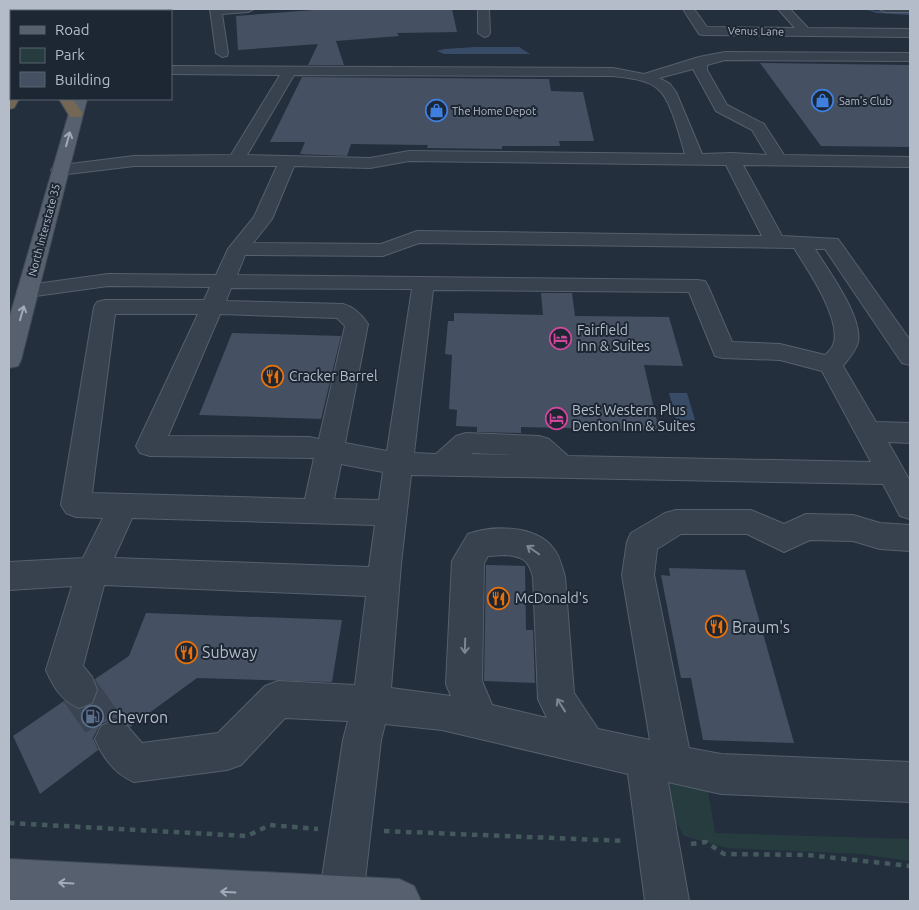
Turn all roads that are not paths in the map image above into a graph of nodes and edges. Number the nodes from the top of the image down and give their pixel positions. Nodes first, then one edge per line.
1 (248, 9) edge
2 (483, 9) edge
3 (689, 9) edge
4 (784, 9) edge
5 (885, 9) edge
6 (910, 9) edge
7 (216, 10) edge
8 (804, 32) junction
9 (484, 33) dead end
10 (910, 33) edge
11 (222, 53) dead end
12 (910, 57) edge
13 (702, 62) junction
14 (172, 70) edge
15 (290, 70) junction
16 (644, 78) junction
17 (74, 104) edge
18 (695, 158) junction
19 (731, 158) junction
20 (778, 159) junction
21 (236, 160) junction
22 (288, 161) junction
23 (910, 162) edge
24 (60, 170) junction
25 (775, 242) junction
26 (801, 243) junction
27 (238, 249) junction
28 (224, 281) junction
29 (423, 284) junction
30 (28, 291) junction
31 (214, 308) junction
32 (910, 357) edge
33 (9, 360) edge
34 (831, 365) junction
35 (868, 432) junction
36 (910, 433) edge
37 (329, 451) junction
38 (399, 464) junction
39 (891, 473) junction
40 (123, 506) junction
41 (910, 507) edge
42 (317, 511) junction
43 (392, 513) junction
44 (910, 538) edge
45 (92, 571) junction
46 (9, 576) edge
47 (384, 582) junction
48 (79, 690) tunnel mouth
49 (371, 704) junction
50 (473, 719) junction
51 (114, 739) tunnel mouth
52 (587, 746) junction
53 (659, 761) junction
54 (910, 782) edge
55 (9, 880) edge
56 (341, 898) junction
57 (399, 901) edge
58 (667, 901) edge

1 - 7 street
2 - 9 street
3 - 8 street, Venus Lane
4 - 8 street, Venus Lane
5 - 6 street
7 - 11 street
8 - 10 street
12 - 13 street
13 - 16 street
13 - 20 street
14 - 15 street
15 - 16 street
15 - 21 street
16 - 18 street
24 -> 17 main road, North Interstate 35
18 - 19 street
18 - 22 street
19 - 20 street
19 - 25 street
20 - 23 street
21 - 22 street
21 - 24 street
22 - 27 street
24 - 30 main road, North Interstate 35
25 - 26 street
25 - 27 street
26 - 32 street
26 - 34 street
27 - 28 street
28 - 29 street
28 - 30 street
28 - 31 street
29 - 34 street
29 - 38 street
33 -> 30 main road, North Interstate 35
31 - 37 street
31 - 37 street
31 - 40 street
34 - 35 street
35 - 36 street
35 - 39 street
37 - 38 street
37 - 42 street
38 - 39 street
38 - 43 street
39 - 41 street
40 - 42 street
40 - 45 street
42 - 43 street
43 - 47 street
44 - 53 street
45 - 46 street
45 - 47 street
45 - 48 street
47 - 49 street
49 - 50 street
49 - 51 street
49 - 56 street
50 - 52 street
52 -> 50 street
52 - 53 street
53 - 54 street
53 - 58 street
56 -> 55 main road
56 - 57 main road

